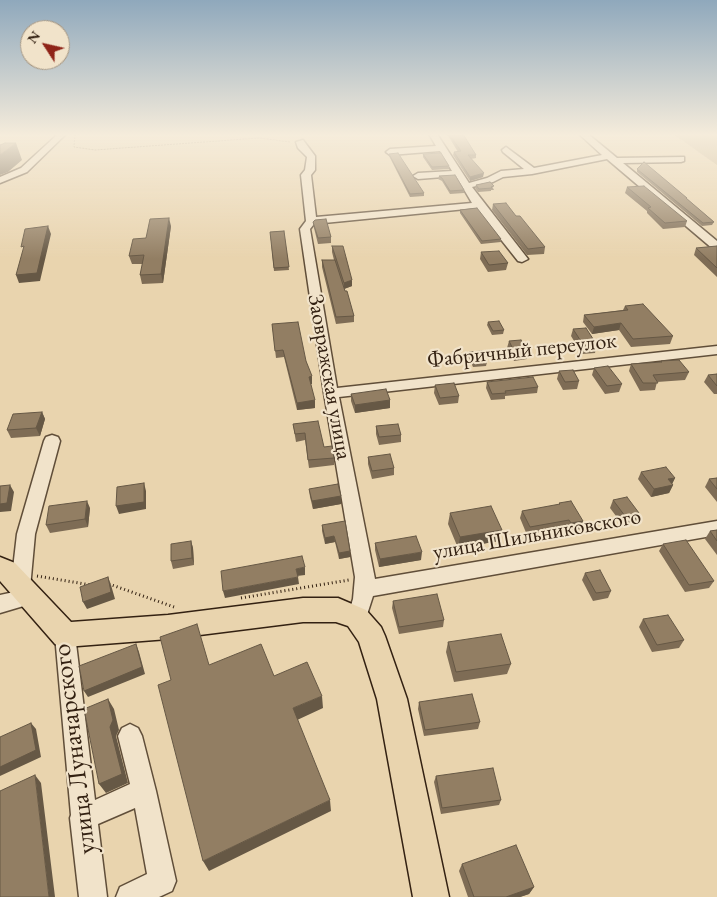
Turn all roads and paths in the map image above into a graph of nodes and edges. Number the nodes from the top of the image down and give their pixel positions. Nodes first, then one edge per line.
1 (306, 176) edge
2 (460, 176) edge
3 (498, 176) edge
4 (634, 176) edge
5 (467, 186) junction
6 (479, 205) junction
7 (310, 221) junction
8 (717, 247) edge
9 (522, 259) dead end
10 (717, 350) edge
11 (331, 393) junction
12 (52, 441) dead end
13 (717, 528) edge
14 (18, 579) edge
15 (365, 583) junction
16 (104, 585) edge
17 (96, 586) edge
18 (237, 598) dead end
19 (0, 604) edge
20 (178, 609) dead end
21 (357, 618) junction
22 (65, 635) junction
23 (130, 736) dead end
24 (144, 792) junction
25 (83, 818) junction
26 (93, 897) edge
27 (130, 897) edge
28 (431, 897) edge

1 - 7 street, Заовражская улица
2 - 5 street
3 - 5 street
4 - 8 street
5 - 6 street
6 - 7 street
6 - 9 street
7 - 11 street, Заовражская улица
10 - 11 street, Фабричный переулок
11 - 15 street, Заовражская улица
12 - 14 street
13 - 15 street, улица Шильниковского
14 - 17 path
14 - 19 street
14 - 22 main road, улица Луначарского
15 - 18 path
15 - 21 street, Заовражская улица
16 - 20 path
21 - 22 main road
21 - 28 main road
22 - 25 street, улица Луначарского
23 - 24 street
24 - 25 street
24 - 27 street
25 - 26 street, улица Луначарского

